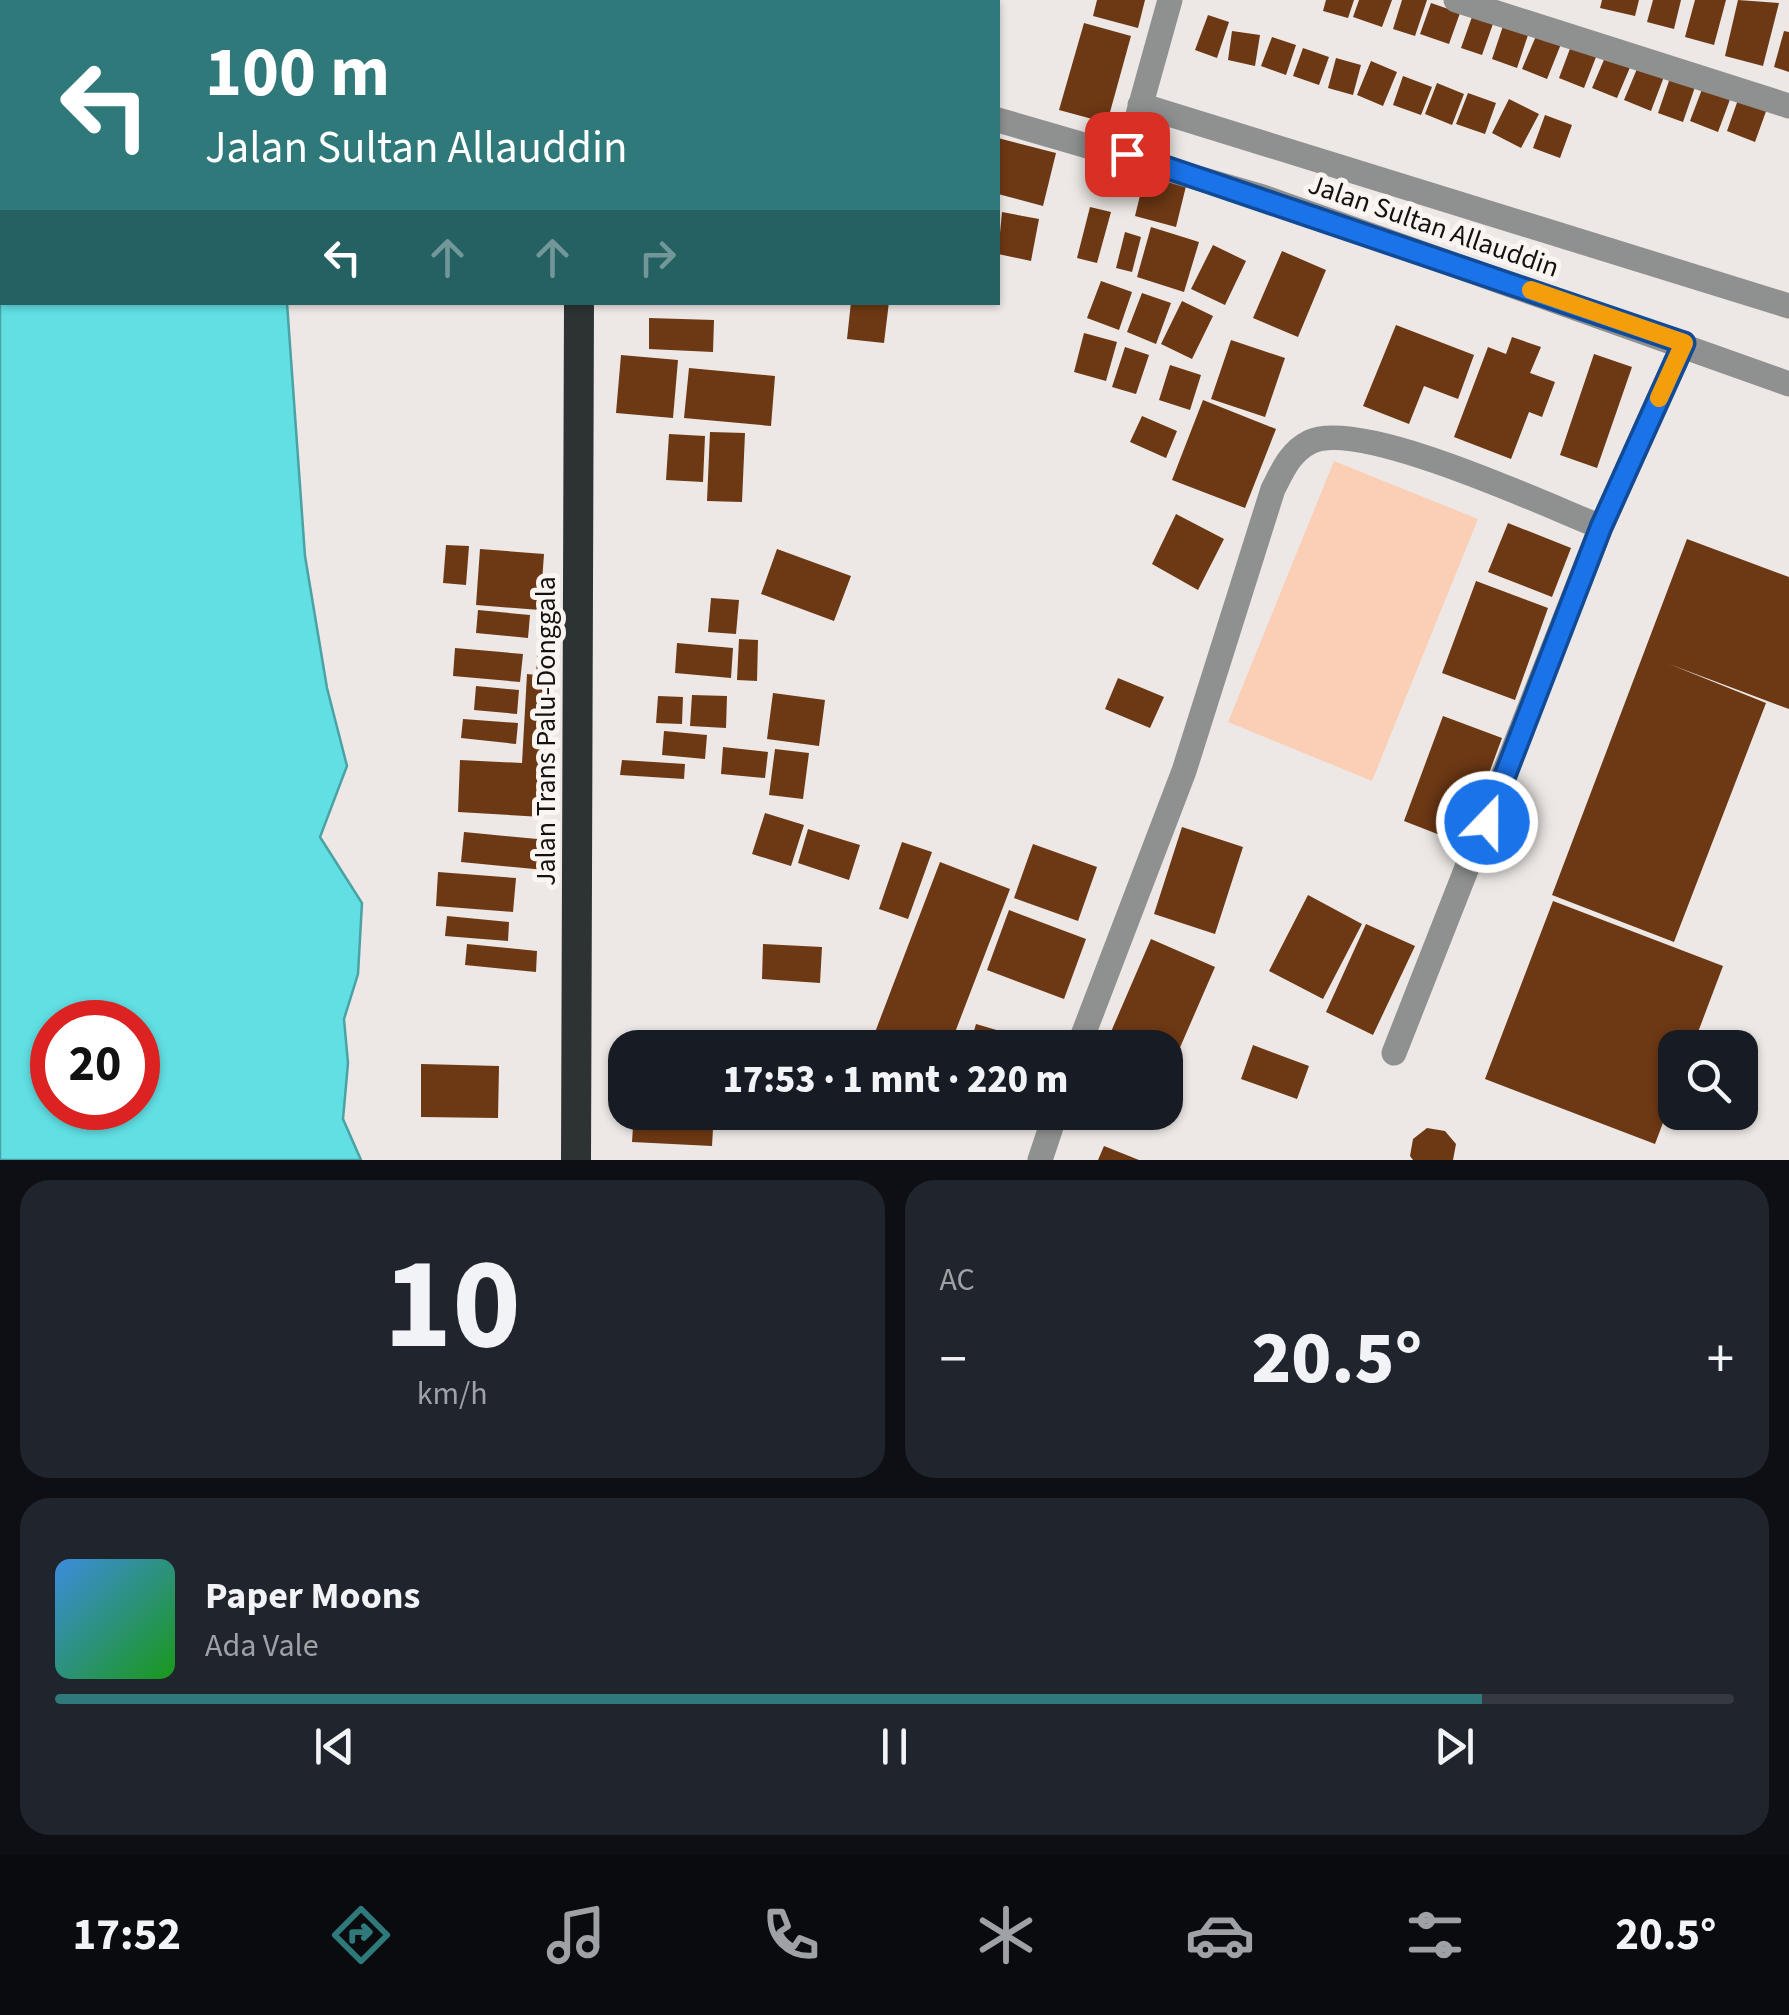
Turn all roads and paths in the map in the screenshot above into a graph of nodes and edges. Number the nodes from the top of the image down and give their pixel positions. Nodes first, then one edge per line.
1 (1170, 0) edge
2 (1456, 0) edge
3 (1140, 105) junction
4 (1789, 106) edge
5 (1000, 121) edge
6 (1127, 154) junction
7 (579, 305) edge
8 (1789, 306) edge
9 (1684, 343) junction
10 (1789, 384) edge
11 (1601, 527) junction
12 (1085, 1030) edge
13 (1394, 1053) dead end
14 (1050, 1130) edge
15 (576, 1160) edge
16 (1040, 1160) edge

1 - 3 street
2 - 4 street
3 - 6 street
3 - 8 street
5 - 6 street, Jalan Sultan Allauddin
6 - 9 street, Jalan Sultan Allauddin
7 - 15 highway, Jalan Trans Palu-Donggala
9 - 10 street, Jalan Sultan Allauddin
9 - 11 street
11 - 12 street
11 - 13 street
14 - 16 street

